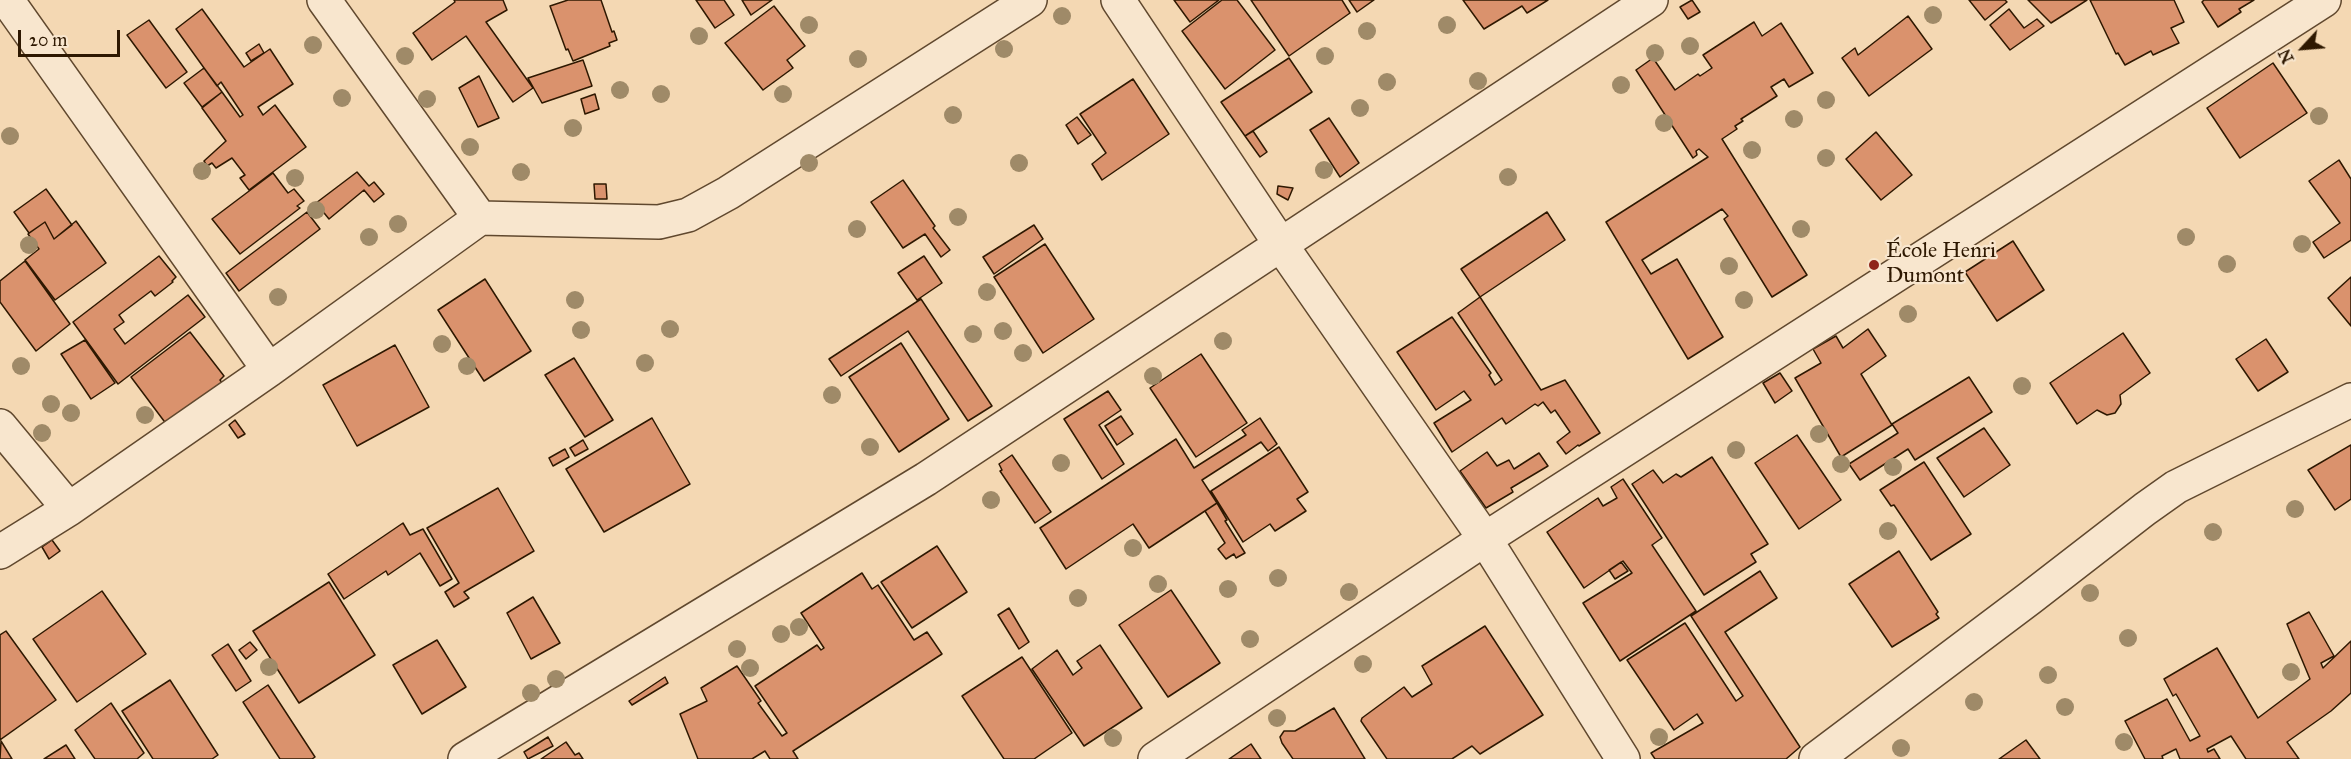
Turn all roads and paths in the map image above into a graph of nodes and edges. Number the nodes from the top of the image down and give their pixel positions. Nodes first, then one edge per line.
1 (6, 0) edge
2 (324, 0) edge
3 (1030, 0) edge
4 (1118, 0) edge
5 (1652, 0) edge
6 (2324, 0) edge
7 (480, 218) junction
8 (1281, 244) junction
9 (270, 370) junction
10 (2351, 400) edge
11 (0, 426) edge
12 (69, 508) junction
13 (1485, 539) junction
14 (0, 552) edge
15 (465, 759) edge
16 (1155, 759) edge
17 (1623, 759) edge
18 (1816, 759) edge

1 - 9 street
2 - 7 street
3 - 7 street
4 - 8 street
5 - 8 street
6 - 13 street
7 - 9 street
8 - 13 street
8 - 15 street
9 - 12 street
10 - 18 street
11 - 12 street
12 - 14 street
13 - 16 street
13 - 17 street

